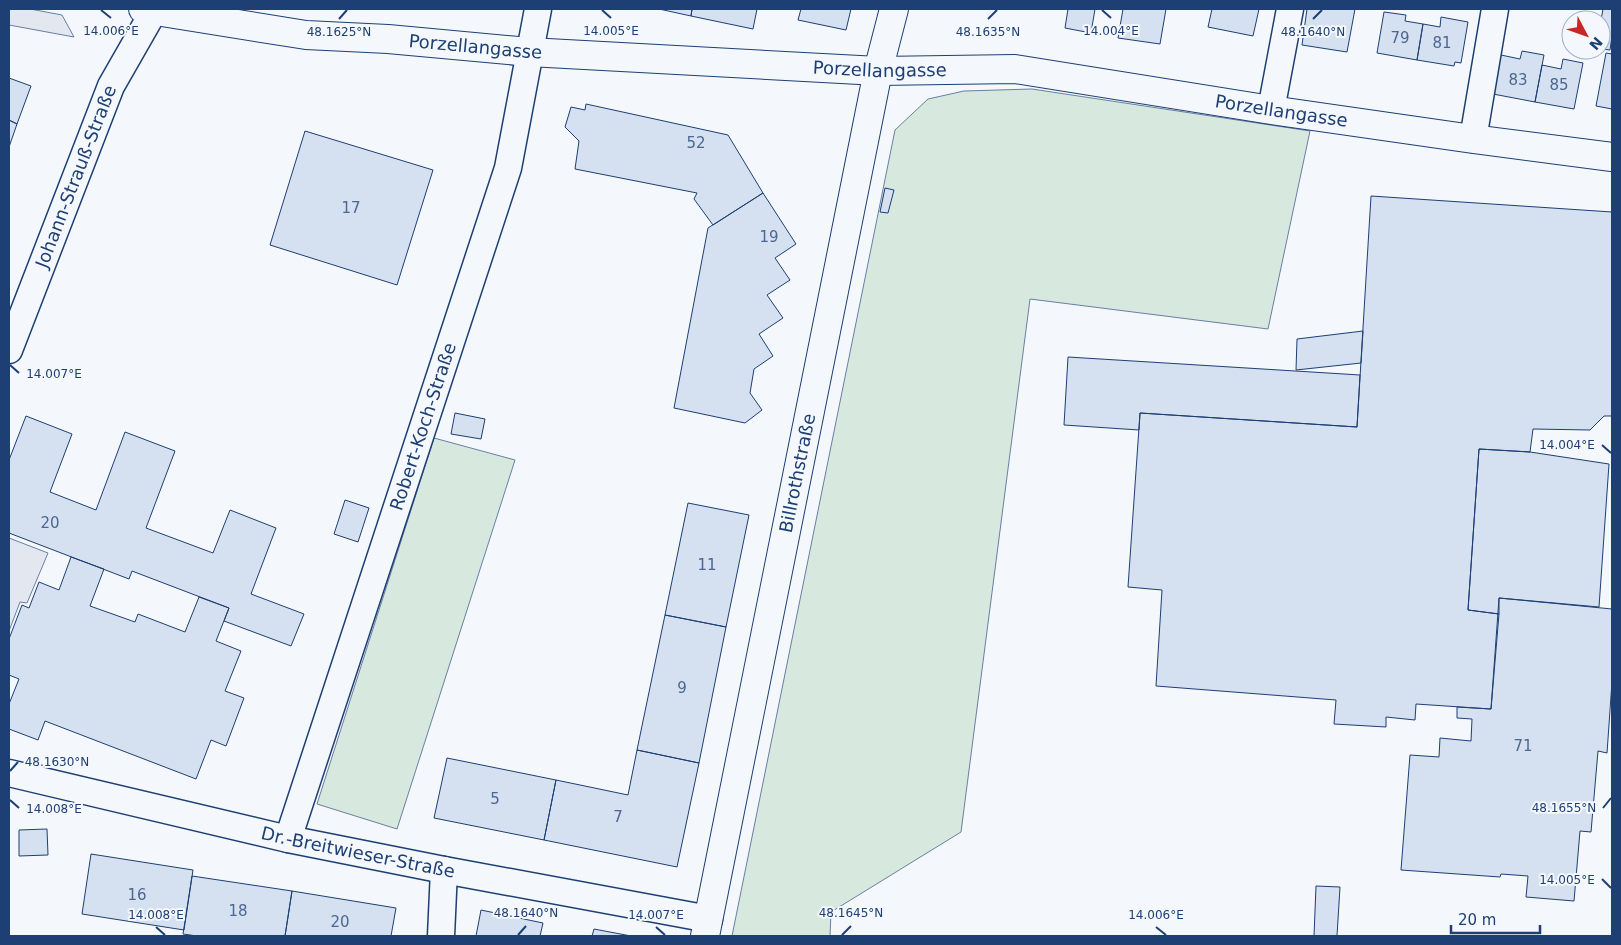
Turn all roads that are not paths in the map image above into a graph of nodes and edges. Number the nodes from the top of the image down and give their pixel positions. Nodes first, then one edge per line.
1 (151, 9) edge
2 (538, 9) edge
3 (894, 9) edge
4 (1290, 9) edge
5 (1495, 9) edge
6 (529, 52) junction
7 (878, 71) junction
8 (1271, 110) junction
9 (1473, 139) junction
10 (1612, 157) edge
11 (9, 350) edge
12 (9, 773) edge
13 (288, 839) junction
14 (444, 870) junction
15 (707, 927) edge
16 (441, 936) edge

1 - 6 street, Porzellangasse
1 - 11 street, Johann-Strauß-Straße
2 - 6 street, Robert-Koch-Straße
3 - 7 street, Billrothstraße
4 - 8 street
5 - 9 street
6 - 7 street, Porzellangasse
6 - 13 street, Robert-Koch-Straße
7 - 8 street, Porzellangasse
7 - 15 street, Billrothstraße
8 - 9 street, Porzellangasse
9 - 10 street, Porzellangasse
12 - 13 street, Dr.-Breitwieser-Straße
13 - 14 street, Dr.-Breitwieser-Straße
14 - 15 street, Dr.-Breitwieser-Straße
14 - 16 street

